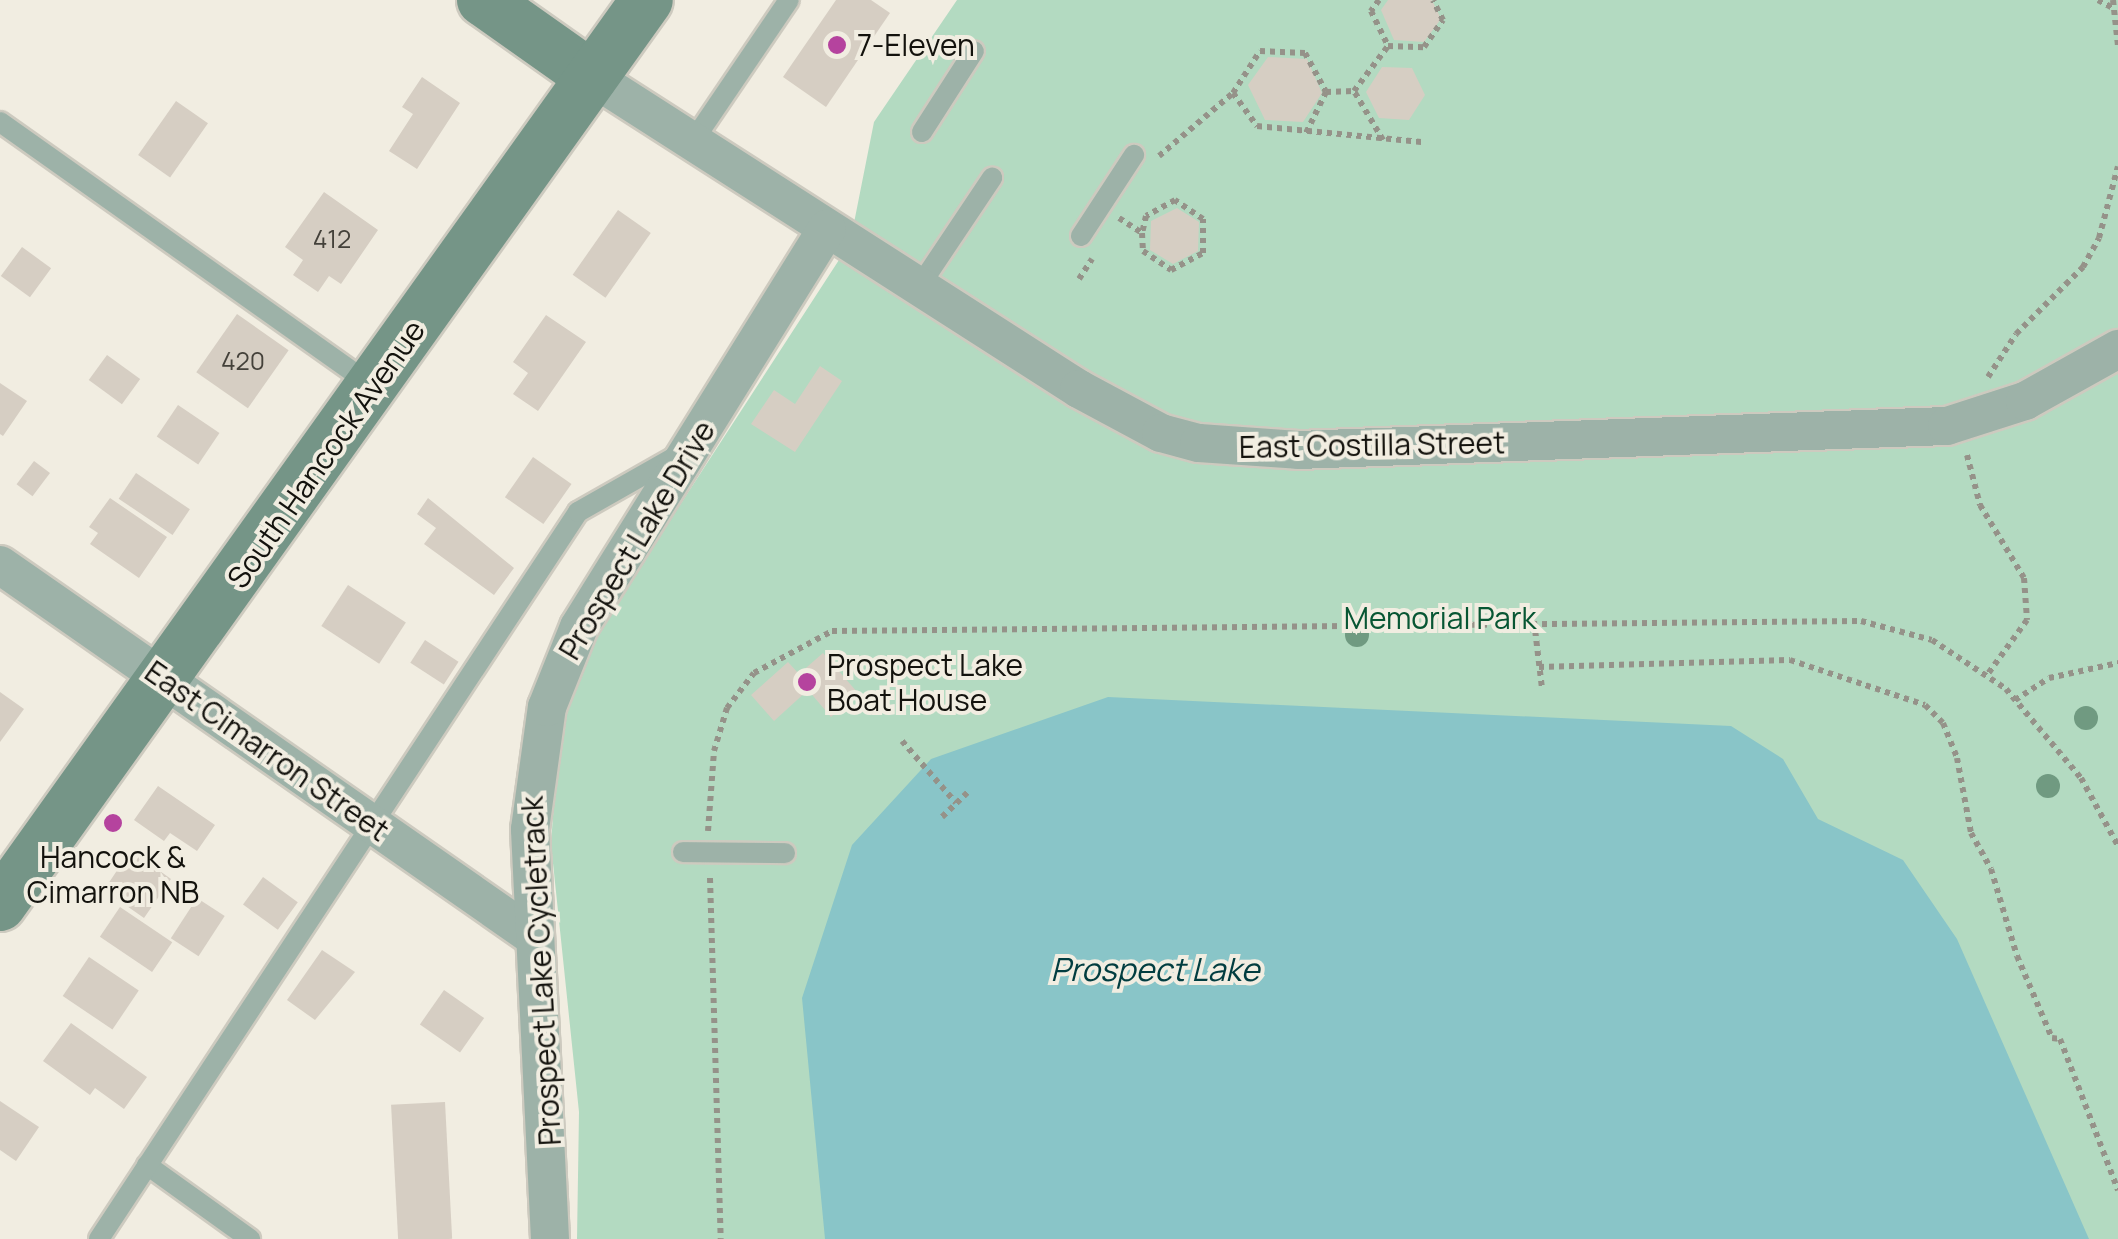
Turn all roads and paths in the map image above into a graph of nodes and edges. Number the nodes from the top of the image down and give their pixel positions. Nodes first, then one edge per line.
1 (483, 0) edge
2 (648, 0) edge
3 (789, 0) edge
4 (1433, 0) edge
5 (2098, 0) edge
6 (1376, 2) edge
7 (2113, 4) edge
8 (1388, 46) junction
9 (2118, 46) edge
10 (974, 52) dead end
11 (592, 77) junction
12 (1354, 91) junction
13 (1326, 92) junction
14 (1233, 93) junction
15 (0, 122) edge
16 (922, 132) dead end
17 (1306, 133) junction
18 (1383, 140) junction
19 (1421, 142) dead end
20 (691, 144) junction
21 (1134, 155) dead end
22 (2118, 166) edge
23 (1150, 171) dead end
24 (992, 178) dead end
25 (1129, 202) dead end
26 (1101, 206) junction
27 (1119, 218) junction
28 (827, 229) junction
29 (1109, 233) dead end
30 (1142, 233) junction
31 (1082, 236) dead end
32 (1099, 248) dead end
33 (1080, 279) dead end
34 (921, 284) junction
35 (2118, 349) edge
36 (373, 386) junction
37 (1978, 419) junction
38 (692, 446) junction
39 (0, 565) edge
40 (1534, 621) junction
41 (2118, 663) edge
42 (1539, 667) junction
43 (1987, 676) junction
44 (165, 680) junction
45 (1542, 688) dead end
46 (2014, 700) junction
47 (902, 741) dead end
48 (969, 792) dead end
49 (956, 803) junction
50 (942, 817) dead end
51 (372, 825) junction
52 (2118, 846) edge
53 (683, 852) dead end
54 (709, 852) junction
55 (785, 853) dead end
56 (0, 905) edge
57 (534, 937) junction
58 (147, 1166) junction
59 (2118, 1190) edge
60 (98, 1239) edge
61 (250, 1239) edge
62 (550, 1239) edge
63 (721, 1239) edge

1 - 11 main road, East Costilla Street
2 - 11 main road, South Hancock Avenue
3 - 20 lane
4 - 8 path
5 - 7 path
6 - 8 path
7 - 9 path
8 - 12 path
10 - 16 lane
11 - 20 street, East Costilla Street
11 - 36 main road, South Hancock Avenue
12 - 13 path
12 - 18 path
13 - 14 path
13 - 17 path
14 - 17 path
14 - 23 path
15 - 36 lane
17 - 18 path
18 - 19 path
20 - 28 street, East Costilla Street
21 - 26 lane
22 - 37 path
24 - 34 lane
25 - 27 path
26 - 27 path
26 - 31 lane
27 - 29 path
27 - 30 path
28 - 34 street, East Costilla Street
28 - 38 street, Prospect Lake Drive
30 - 30 path
32 - 33 path
34 - 37 street, East Costilla Street
35 - 37 street, East Costilla Street
36 - 44 main road, South Hancock Avenue
37 - 43 path
38 - 51 lane
38 - 57 street, Prospect Lake Drive
39 - 44 street, East Cimarron Street
40 - 42 path
40 - 43 path
40 - 54 path
41 - 46 path
42 - 45 path
42 - 59 path
43 - 46 path
44 - 51 street, East Cimarron Street
44 - 56 main road, South Hancock Avenue
46 - 52 path
47 - 49 path
48 - 49 path
49 - 50 path
51 - 57 street, East Cimarron Street
51 - 58 lane
53 - 54 lane
54 - 55 lane
54 - 63 path
57 - 62 street, Prospect Lake Drive
58 - 60 lane
58 - 61 lane

